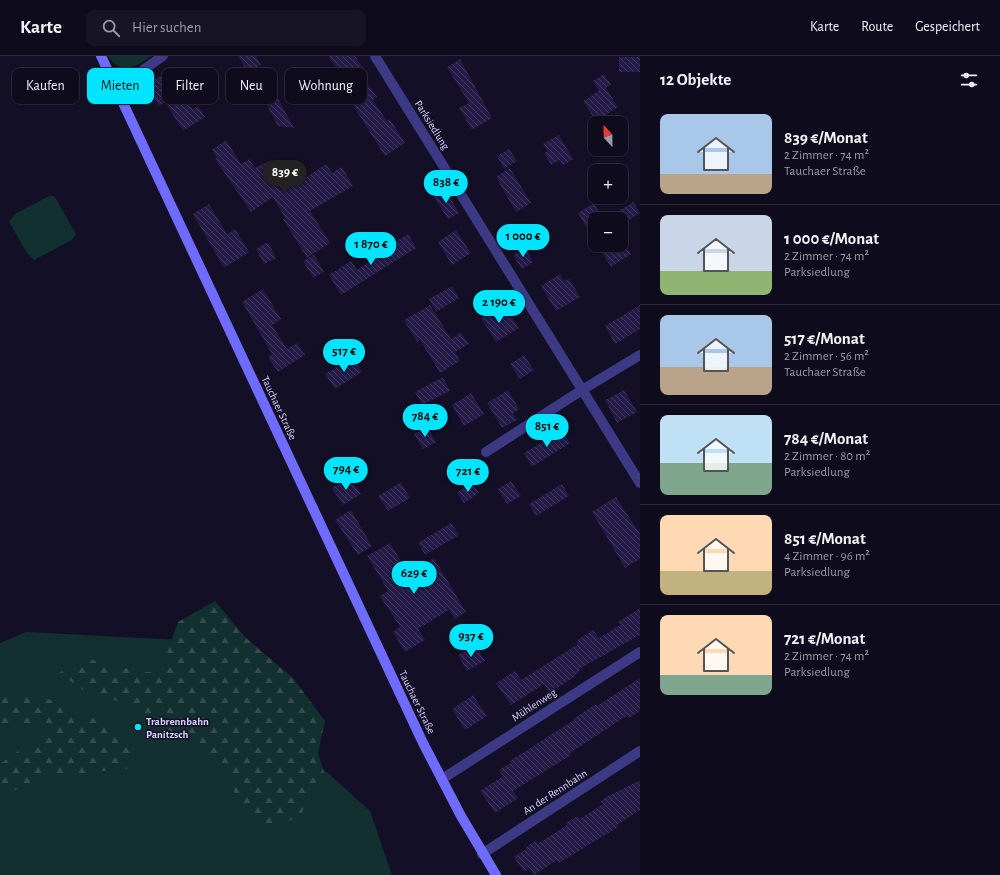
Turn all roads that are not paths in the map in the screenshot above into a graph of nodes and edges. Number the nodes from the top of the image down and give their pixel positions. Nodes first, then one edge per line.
1 (101, 56) edge
2 (163, 56) edge
3 (375, 56) edge
4 (106, 68) edge
5 (146, 68) edge
6 (123, 104) edge
7 (640, 355) edge
8 (582, 390) junction
9 (486, 452) dead end
10 (640, 483) edge
11 (640, 652) edge
12 (640, 751) edge
13 (442, 779) junction
14 (482, 854) junction
15 (496, 875) edge

1 - 4 street, Tauchaer Straße
2 - 5 street
3 - 8 street, Parksiedlung
6 - 13 street, Tauchaer Straße
7 - 8 street
8 - 9 street
8 - 10 street, Parksiedlung
11 - 13 street, Mühlenweg
12 - 14 street, An der Rennbahn
13 - 14 street, Tauchaer Straße
14 - 15 street, Tauchaer Straße

